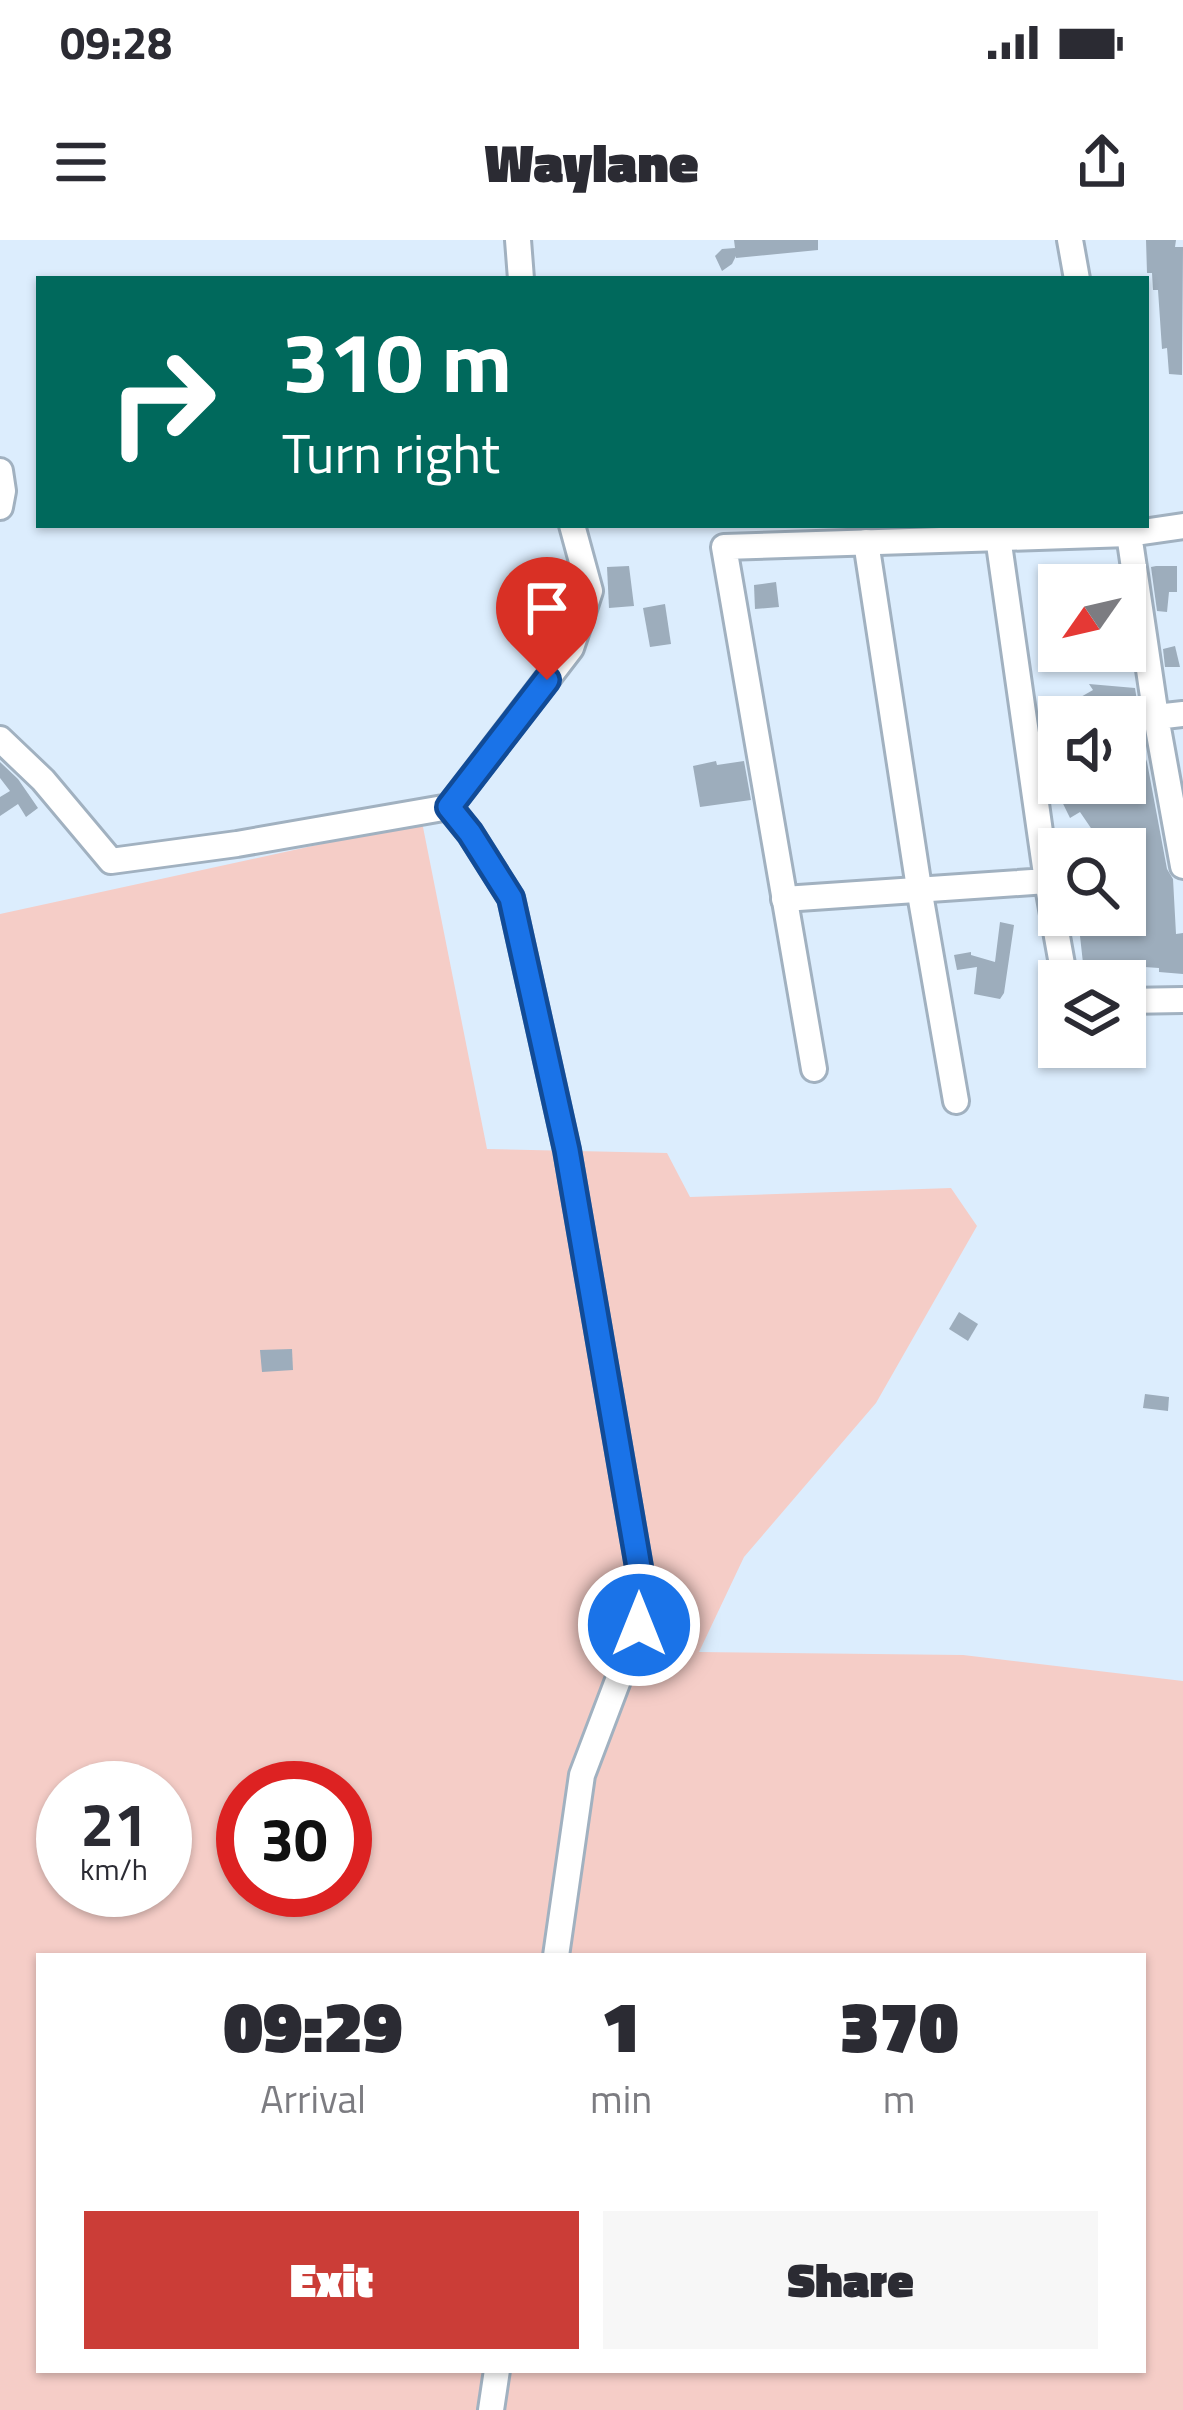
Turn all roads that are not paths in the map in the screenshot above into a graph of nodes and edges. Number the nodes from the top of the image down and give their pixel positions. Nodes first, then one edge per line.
1 (518, 240) edge
2 (1070, 240) edge
3 (521, 276) edge
4 (1077, 276) edge
5 (0, 471) edge
6 (0, 507) edge
7 (1183, 526) edge
8 (573, 528) edge
9 (1128, 530) edge
10 (998, 537) junction
11 (866, 542) junction
12 (1183, 714) edge
13 (1156, 717) junction
14 (0, 739) edge
15 (449, 807) junction
16 (1039, 828) edge
17 (1183, 866) edge
18 (1038, 881) edge
19 (919, 888) junction
20 (784, 899) junction
21 (1183, 1000) edge
22 (1146, 1001) edge
23 (814, 1069) dead end
24 (956, 1101) dead end
25 (556, 1953) edge
26 (497, 2373) edge
27 (491, 2410) edge

1 - 3 street
2 - 4 street
5 - 6 street
7 - 9 street
8 - 15 street
9 - 10 street
9 - 13 street
10 - 11 street
10 - 16 street
11 - 19 street
11 - 20 street
12 - 13 street
13 - 17 street
14 - 15 street
15 - 25 street
18 - 19 street
19 - 20 street
19 - 24 street
20 - 23 street
21 - 22 street
26 - 27 street

